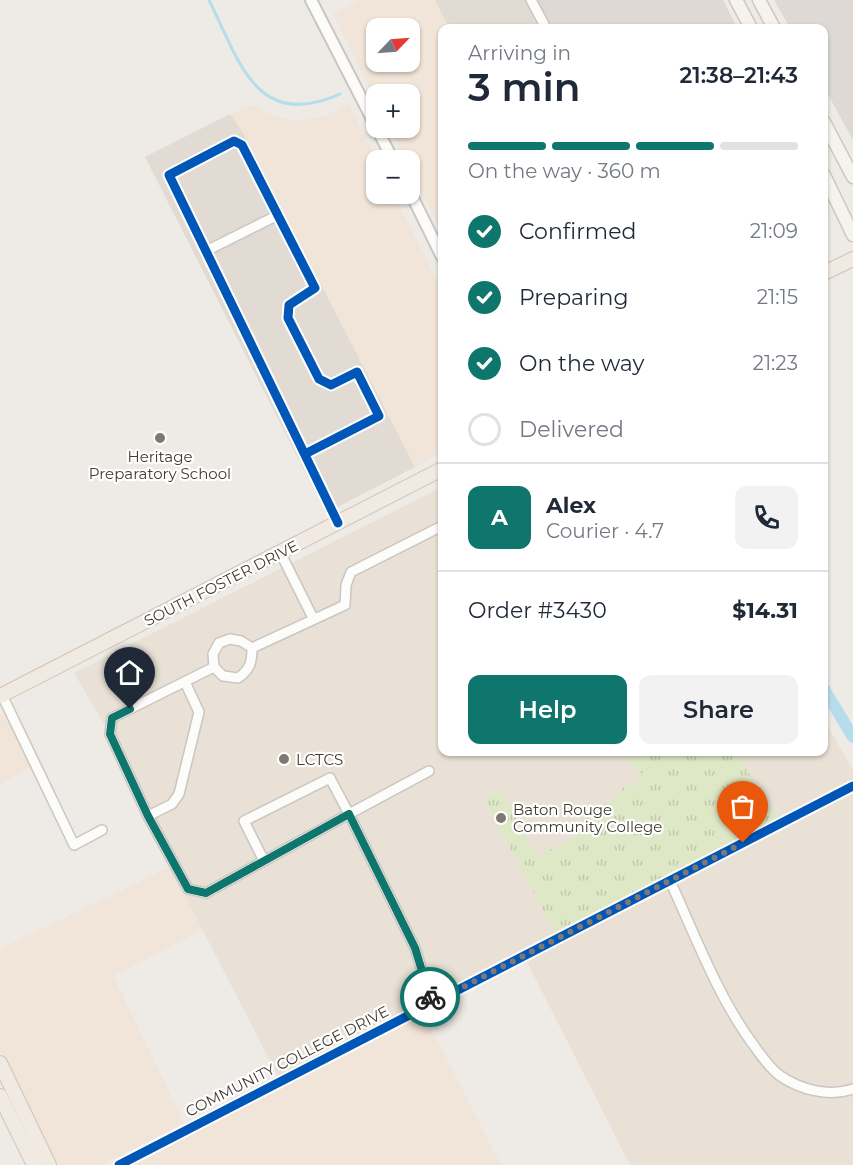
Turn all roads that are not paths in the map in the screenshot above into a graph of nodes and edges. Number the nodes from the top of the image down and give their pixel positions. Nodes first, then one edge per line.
1 (311, 0) edge
2 (531, 0) edge
3 (736, 0) edge
4 (759, 0) edge
5 (544, 24) edge
6 (749, 24) edge
7 (772, 24) edge
8 (828, 130) edge
9 (388, 150) edge
10 (853, 177) edge
11 (828, 183) edge
12 (416, 204) edge
13 (278, 215) junction
14 (853, 235) edge
15 (438, 249) edge
16 (206, 251) junction
17 (853, 258) edge
18 (828, 271) edge
19 (304, 454) junction
20 (438, 471) edge
21 (338, 523) junction
22 (438, 528) edge
23 (280, 552) junction
24 (313, 618) junction
25 (252, 648) junction
26 (214, 667) junction
27 (185, 682) junction
28 (1, 695) edge
29 (429, 771) dead end
30 (850, 787) edge
31 (853, 799) edge
32 (349, 814) junction
33 (148, 816) junction
34 (102, 830) dead end
35 (264, 861) junction
36 (669, 881) junction
37 (432, 1003) junction
38 (0, 1063) edge
39 (853, 1089) edge
40 (0, 1096) edge
41 (34, 1165) edge
42 (49, 1165) edge
43 (119, 1165) edge

1 - 9 street
2 - 5 street
3 - 6 main road
4 - 7 main road
8 - 10 main road
11 - 14 main road
12 - 15 street
13 - 16 street
13 - 16 street
13 - 19 street
16 - 19 street
17 - 18 main road
19 - 21 street
20 - 21 main road, SOUTH FOSTER DRIVE
21 - 23 main road, SOUTH FOSTER DRIVE
22 - 24 street
23 - 24 street
23 - 28 main road, SOUTH FOSTER DRIVE
24 - 25 street
25 - 26 street
25 - 26 street
26 - 27 street
27 - 33 street
27 - 33 street
28 - 34 street
29 - 32 street
30 - 31 street
30 - 36 street, COMMUNITY COLLEGE DRIVE
32 - 35 street
32 - 35 street
32 - 37 street
33 - 35 street
36 - 37 street, COMMUNITY COLLEGE DRIVE
36 - 39 street
37 - 43 street, COMMUNITY COLLEGE DRIVE
38 - 42 main road
40 - 41 main road

